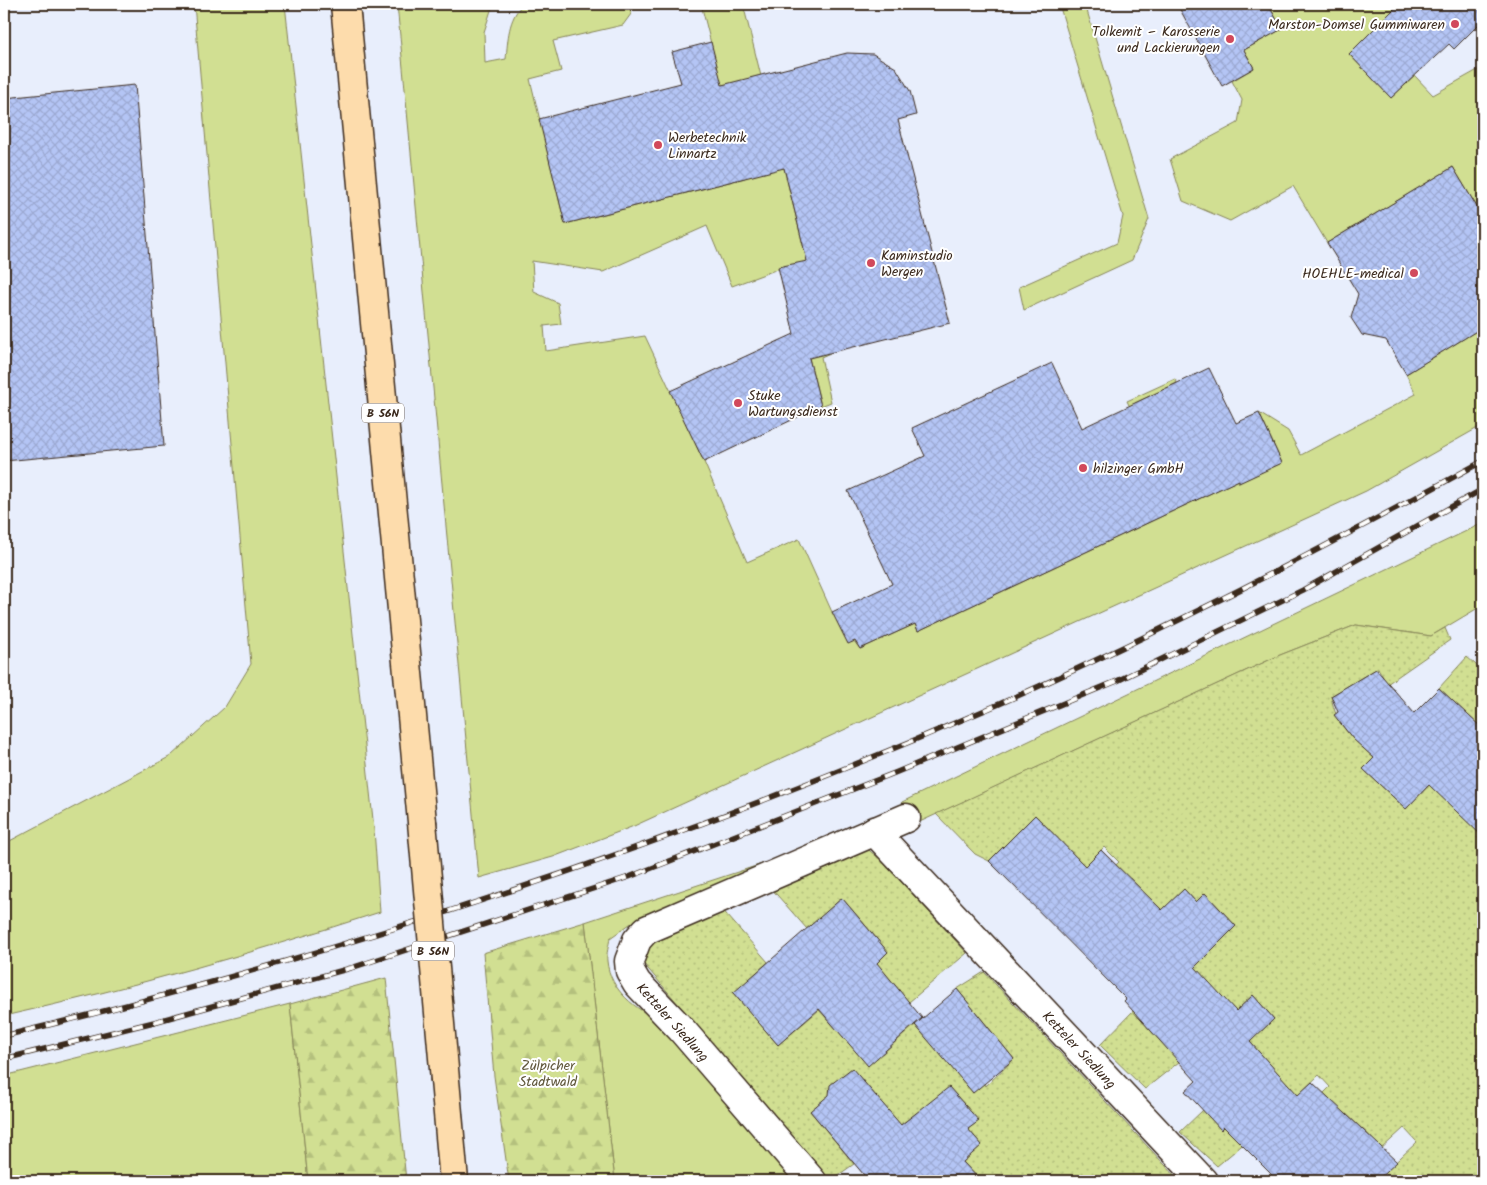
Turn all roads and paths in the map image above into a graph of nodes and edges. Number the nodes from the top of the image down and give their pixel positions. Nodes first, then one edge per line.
1 (345, 4) edge
2 (906, 818) dead end
3 (874, 831) junction
4 (454, 1181) edge
5 (812, 1181) edge
6 (1203, 1181) edge

1 - 4 main road, B 56N, bridge
2 - 3 street, Ketteler Siedlung
3 - 5 street, Ketteler Siedlung
3 - 6 street, Ketteler Siedlung

